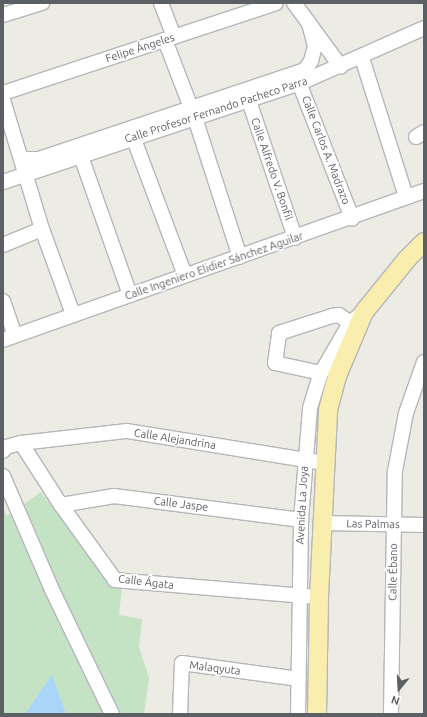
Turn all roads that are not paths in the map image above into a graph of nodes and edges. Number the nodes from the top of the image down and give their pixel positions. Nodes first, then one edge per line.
1 (42, 3) edge
2 (161, 3) edge
3 (276, 3) edge
4 (294, 3) edge
5 (3, 16) edge
6 (309, 23) junction
7 (424, 28) edge
8 (170, 39) junction
9 (362, 58) junction
10 (341, 66) junction
11 (298, 78) junction
12 (3, 93) edge
13 (246, 95) junction
14 (3, 100) edge
15 (193, 113) junction
16 (132, 133) junction
17 (79, 151) junction
18 (21, 159) junction
19 (26, 176) junction
20 (3, 182) edge
21 (424, 191) edge
22 (406, 197) junction
23 (352, 218) junction
24 (42, 229) junction
25 (295, 238) junction
26 (424, 242) edge
27 (3, 245) edge
28 (240, 257) junction
29 (185, 275) junction
30 (130, 294) junction
31 (3, 300) edge
32 (364, 312) junction
33 (72, 314) junction
34 (350, 323) junction
35 (9, 338) edge
36 (424, 362) edge
37 (321, 373) junction
38 (20, 443) junction
39 (3, 451) edge
40 (305, 460) junction
41 (325, 463) junction
42 (3, 476) edge
43 (61, 505) junction
44 (301, 520) junction
45 (322, 523) junction
46 (394, 524) junction
47 (424, 525) edge
48 (299, 597) junction
49 (319, 597) junction
50 (299, 679) junction
51 (112, 714) edge
52 (180, 714) edge
53 (298, 714) edge
54 (317, 714) edge
55 (391, 714) edge

1 - 5 street
2 - 8 street
3 - 8 street, Felipe Ángeles
4 - 6 street
6 - 10 street
6 - 11 street
7 - 9 street, Calle Profesor Fernando Pacheco Parra
8 - 12 street, Felipe Ángeles
8 - 15 street
9 - 10 street, Calle Profesor Fernando Pacheco Parra
9 - 22 street
10 - 11 street, Calle Profesor Fernando Pacheco Parra
11 - 13 street, Calle Profesor Fernando Pacheco Parra
11 - 23 street, Calle Carlos A. Madrazo
13 - 15 street, Calle Profesor Fernando Pacheco Parra
13 - 25 street, Calle Alfredo V. Bonfil
14 - 18 street
15 - 16 street, Calle Profesor Fernando Pacheco Parra
15 - 28 street
16 - 17 street, Calle Profesor Fernando Pacheco Parra
16 - 29 street
17 - 18 street
17 - 19 street, Calle Profesor Fernando Pacheco Parra
17 - 30 street
18 - 19 street
19 - 20 street, Calle Profesor Fernando Pacheco Parra
19 - 24 street
21 - 22 street, Calle Ingeniero Elidier Sánchez Aguilar
22 - 23 street, Calle Ingeniero Elidier Sánchez Aguilar
23 - 25 street, Calle Ingeniero Elidier Sánchez Aguilar
24 - 27 street
24 - 33 street
25 - 28 street, Calle Ingeniero Elidier Sánchez Aguilar
26 - 32 main road, Avenida La Joya
28 - 29 street, Calle Ingeniero Elidier Sánchez Aguilar
29 - 30 street, Calle Ingeniero Elidier Sánchez Aguilar
30 - 33 street, Calle Ingeniero Elidier Sánchez Aguilar
31 - 35 street
32 - 34 street, Avenida La Joya
32 - 41 main road, Avenida La Joya
33 - 35 street, Calle Ingeniero Elidier Sánchez Aguilar
34 - 37 street, Avenida La Joya
34 - 37 street
36 - 46 street, Calle Ébano
37 - 40 street, Avenida La Joya
38 - 39 street, Calle Alejandrina
38 - 40 street, Calle Alejandrina
38 - 43 street, Calle Ágata
40 - 41 street, Calle Alejandrina
40 - 44 street, Avenida La Joya
41 - 45 main road, Avenida La Joya
42 - 51 street
43 - 44 street, Calle Jaspe
43 - 48 street, Calle Ágata
44 - 48 street, Avenida La Joya
45 - 46 street, Las Palmas
45 - 49 main road, Avenida La Joya
46 - 47 street, Las Palmas
46 - 55 street, Calle Ébano
48 - 49 street, Calle Ágata
48 - 50 street, Avenida La Joya
49 - 54 main road, Avenida La Joya
50 - 52 street, Malaqyuta
50 - 53 street, Avenida La Joya

